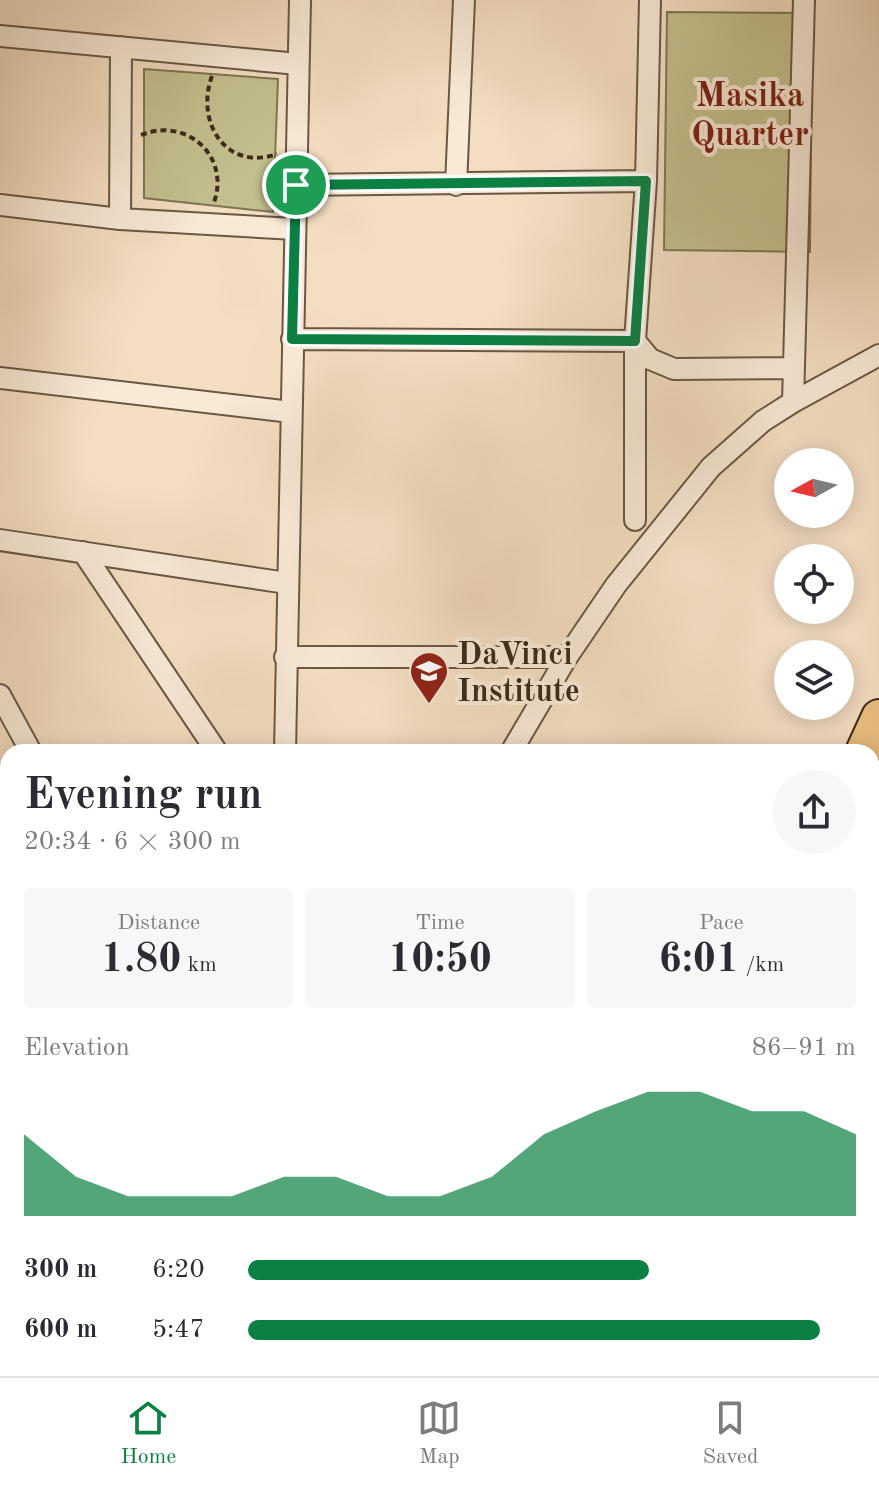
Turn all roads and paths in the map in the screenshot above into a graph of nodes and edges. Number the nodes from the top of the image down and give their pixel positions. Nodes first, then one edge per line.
1 (300, 0) edge
2 (464, 0) edge
3 (650, 0) edge
4 (804, 0) edge
5 (0, 36) edge
6 (121, 47) junction
7 (298, 64) junction
8 (215, 70) dead end
9 (139, 121) dead end
10 (280, 153) dead end
11 (646, 181) junction
12 (296, 185) junction
13 (456, 185) junction
14 (0, 205) edge
15 (224, 210) dead end
16 (206, 216) junction
17 (120, 219) junction
18 (295, 229) junction
19 (292, 339) junction
20 (635, 341) junction
21 (879, 355) edge
22 (794, 368) junction
23 (0, 378) edge
24 (793, 402) junction
25 (291, 412) junction
26 (635, 520) dead end
27 (0, 540) edge
28 (83, 552) junction
29 (287, 583) junction
30 (285, 657) junction
31 (567, 657) junction
32 (0, 695) edge
33 (879, 717) edge
34 (27, 744) edge
35 (212, 744) edge
36 (285, 744) edge
37 (516, 744) edge
38 (867, 744) edge

1 - 7 street
2 - 13 street
3 - 11 street
4 - 22 street
5 - 6 street
6 - 7 street
6 - 17 street
7 - 12 street
8 - 10 path
9 - 16 path
11 - 13 street
11 - 20 street
12 - 13 street
12 - 18 street
14 - 17 street
15 - 16 path
16 - 17 street
16 - 18 street
18 - 19 street
19 - 20 street
19 - 25 street
20 - 22 street
20 - 26 street
21 - 24 street
22 - 24 street
23 - 25 street
24 - 31 street
25 - 29 street
27 - 28 street
28 - 29 street
28 - 35 street
29 - 30 street
30 - 31 street
30 - 36 street
31 - 37 street
32 - 34 street
33 - 38 main road

